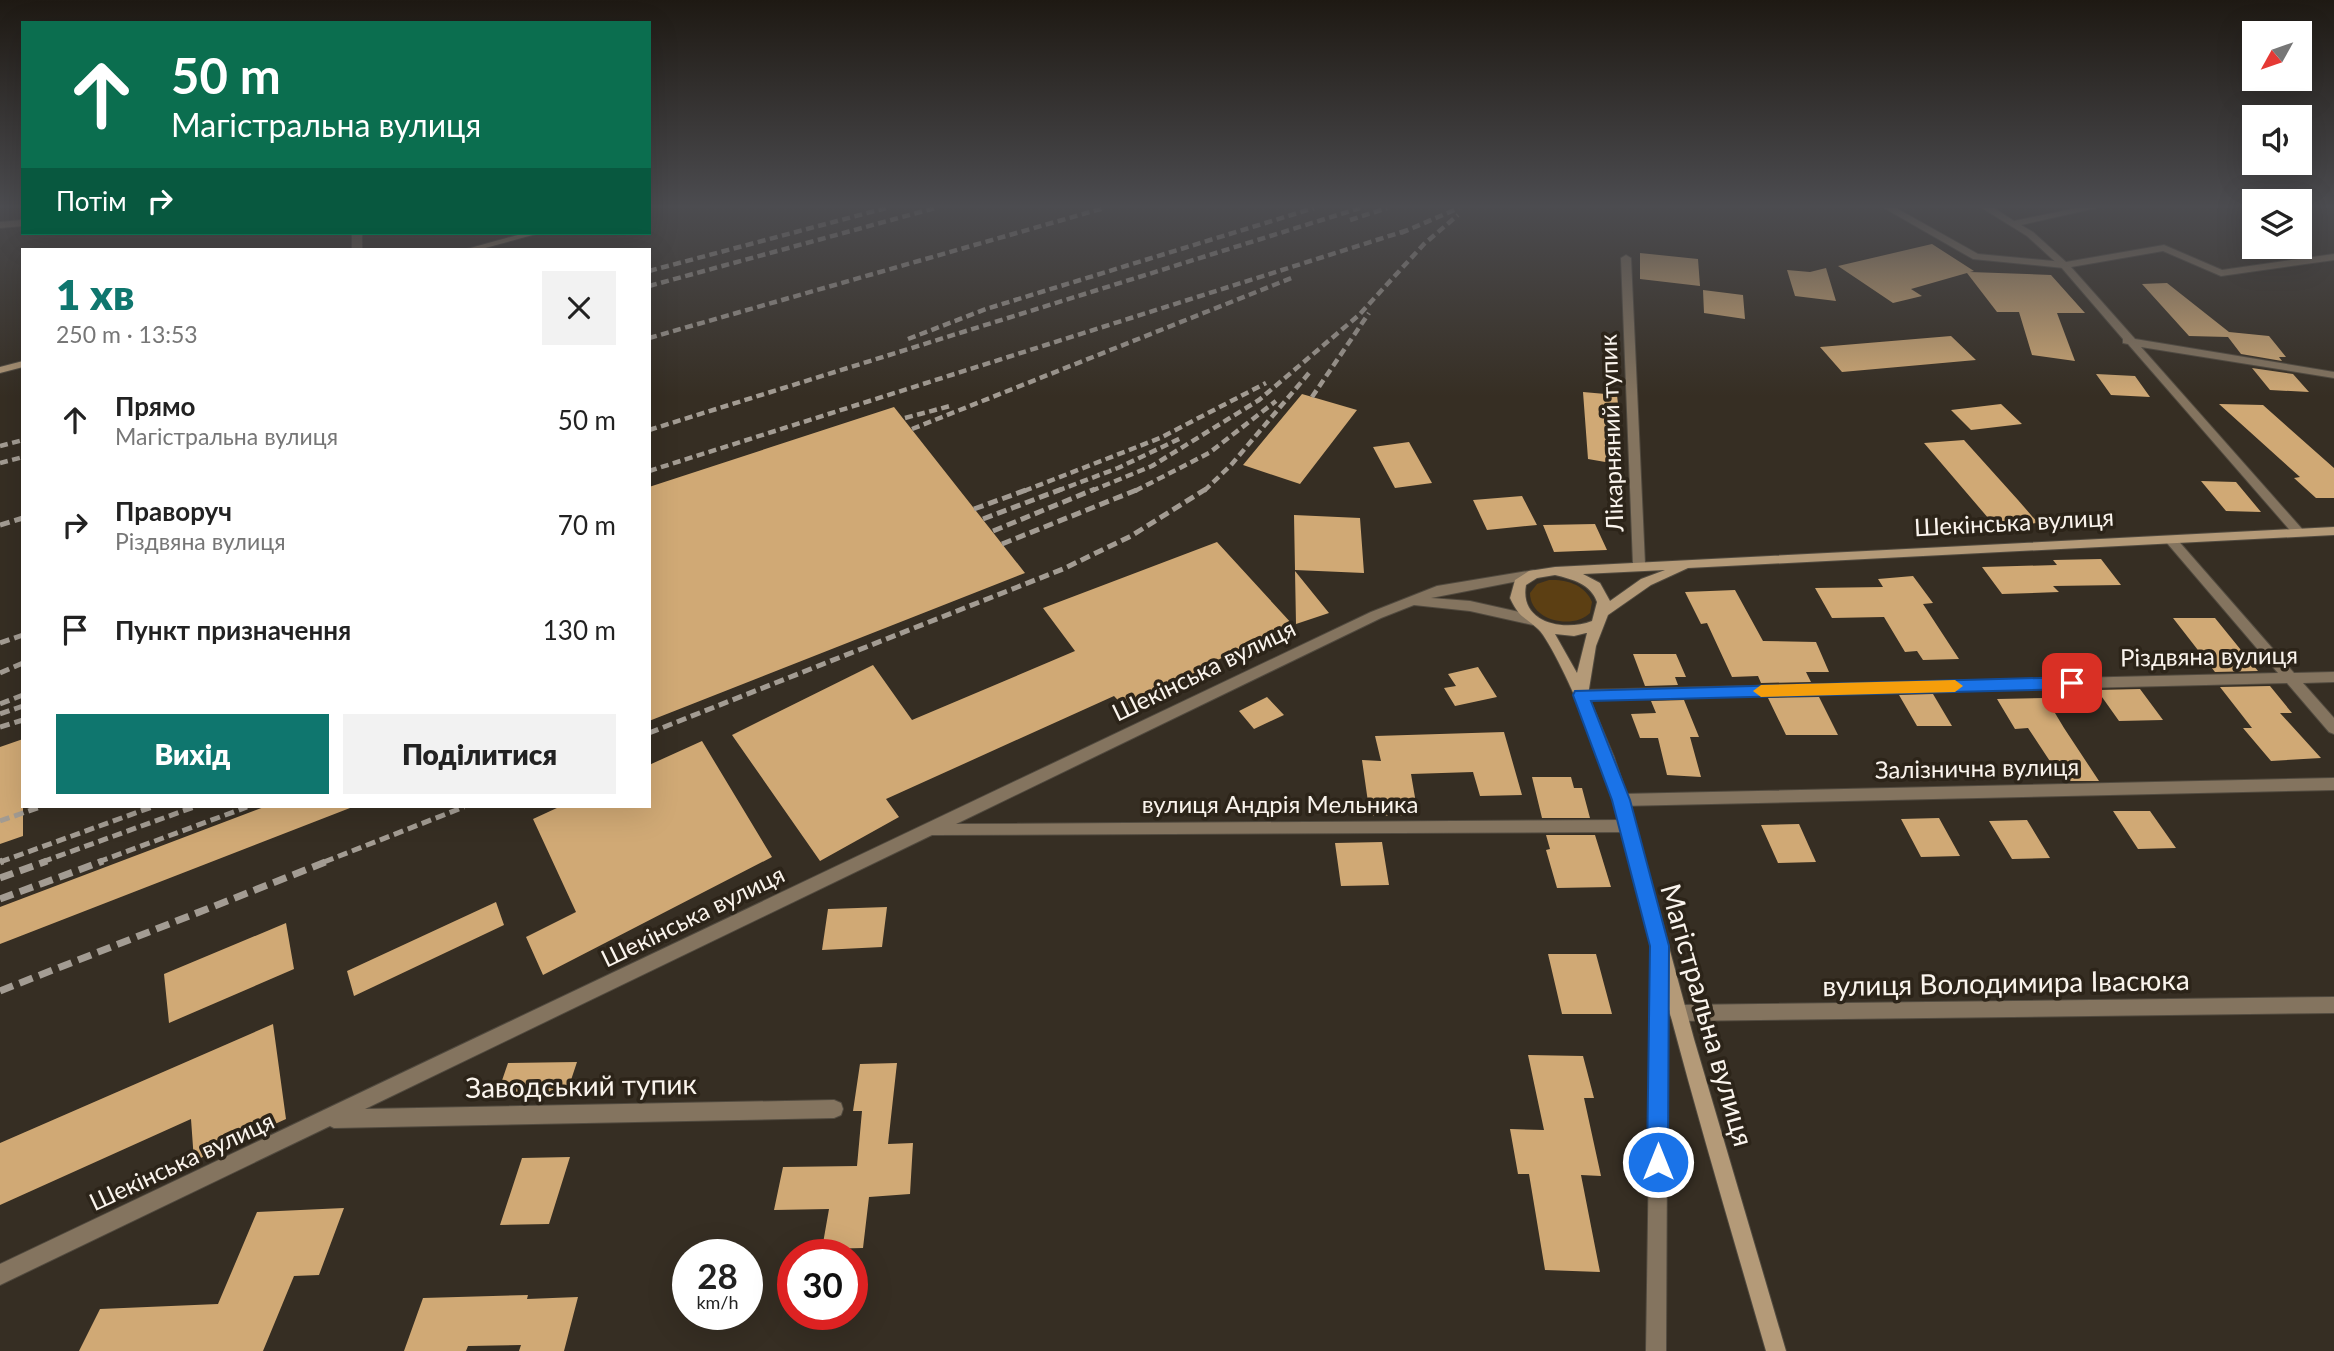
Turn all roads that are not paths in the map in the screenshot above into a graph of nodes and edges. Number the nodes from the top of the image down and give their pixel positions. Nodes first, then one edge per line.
1 (1627, 271) edge
2 (2069, 271) edge
3 (2217, 271) edge
4 (2235, 271) edge
5 (2127, 341) junction
6 (21, 365) edge
7 (0, 370) edge
8 (2334, 374) edge
9 (2334, 531) edge
10 (2299, 533) junction
11 (2171, 540) junction
12 (1639, 564) junction
13 (1697, 564) junction
14 (1555, 571) junction
15 (1534, 574) junction
16 (1406, 602) junction
17 (1605, 611) junction
18 (1538, 623) junction
19 (1597, 624) junction
20 (2334, 677) edge
21 (2291, 678) junction
22 (1581, 695) junction
23 (2334, 728) edge
24 (2334, 784) edge
25 (1621, 800) junction
26 (1628, 827) junction
27 (932, 830) junction
28 (1660, 946) junction
29 (2334, 1005) edge
30 (1678, 1013) junction
31 (834, 1109) dead end
32 (330, 1119) junction
33 (0, 1275) edge
34 (1656, 1351) edge
35 (1776, 1351) edge

1 - 12 street, Лікарняний тупик
2 - 5 street
3 - 4 street
5 - 8 street
5 - 10 street
6 - 7 main road
9 - 10 main road, Шекінська вулиця
10 - 11 main road, Шекінська вулиця
11 - 13 main road, Шекінська вулиця
11 - 21 street
12 - 13 main road, Шекінська вулиця
12 - 14 main road, Шекінська вулиця
13 - 17 main road, Шекінська вулиця
14 - 15 main road
14 - 17 main road
15 - 16 street, Шекінська вулиця
15 - 18 main road
16 - 18 street, Шекінська вулиця
16 - 27 street, Шекінська вулиця
17 - 19 main road
18 - 19 main road
18 - 22 main road, Магістральна вулиця
19 - 22 main road
20 - 21 street, Різдвяна вулиця
21 - 22 street, Різдвяна вулиця
21 - 23 street
22 - 25 main road, Магістральна вулиця
24 - 25 street, Залізнична вулиця
25 - 26 main road, Магістральна вулиця
26 - 27 street, вулиця Андрія Мельника
26 - 28 main road, Магістральна вулиця
27 - 32 street, Шекінська вулиця
28 - 30 main road, Магістральна вулиця
28 - 34 street
29 - 30 street, вулиця Володимира Івасюка
30 - 35 main road, Магістральна вулиця
31 - 32 street, Заводський тупик
32 - 33 street, Шекінська вулиця

